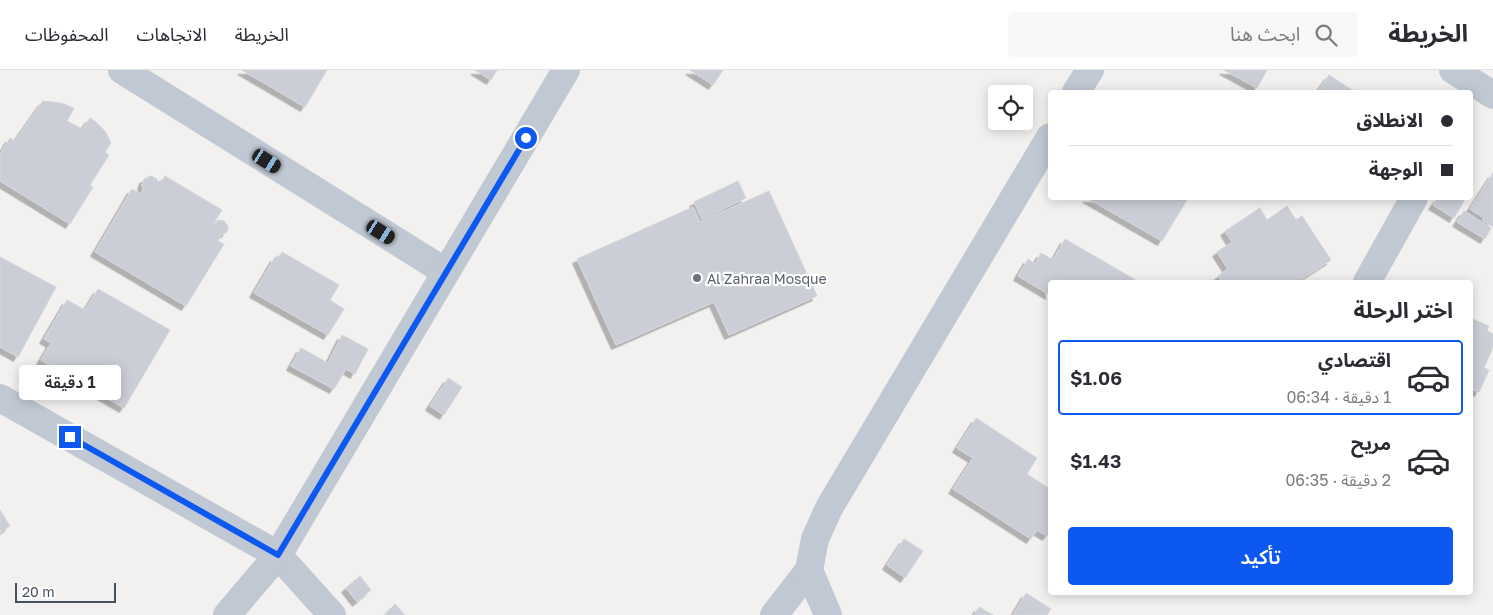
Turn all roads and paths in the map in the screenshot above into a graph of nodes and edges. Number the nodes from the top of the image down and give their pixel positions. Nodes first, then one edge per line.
1 (122, 70) edge
2 (566, 70) edge
3 (1090, 70) edge
4 (1453, 70) edge
5 (1077, 90) edge
6 (1480, 92) edge
7 (1048, 139) edge
8 (1413, 200) edge
9 (446, 272) junction
10 (1368, 280) edge
11 (0, 398) edge
12 (278, 555) junction
13 (810, 570) junction
14 (227, 615) edge
15 (332, 615) edge
16 (774, 615) edge
17 (828, 615) edge

1 - 9 street
2 - 9 street
3 - 5 street
4 - 6 street
7 - 13 street
8 - 10 street
9 - 12 street
11 - 12 street
12 - 14 street
12 - 15 street
13 - 16 street
13 - 17 street

